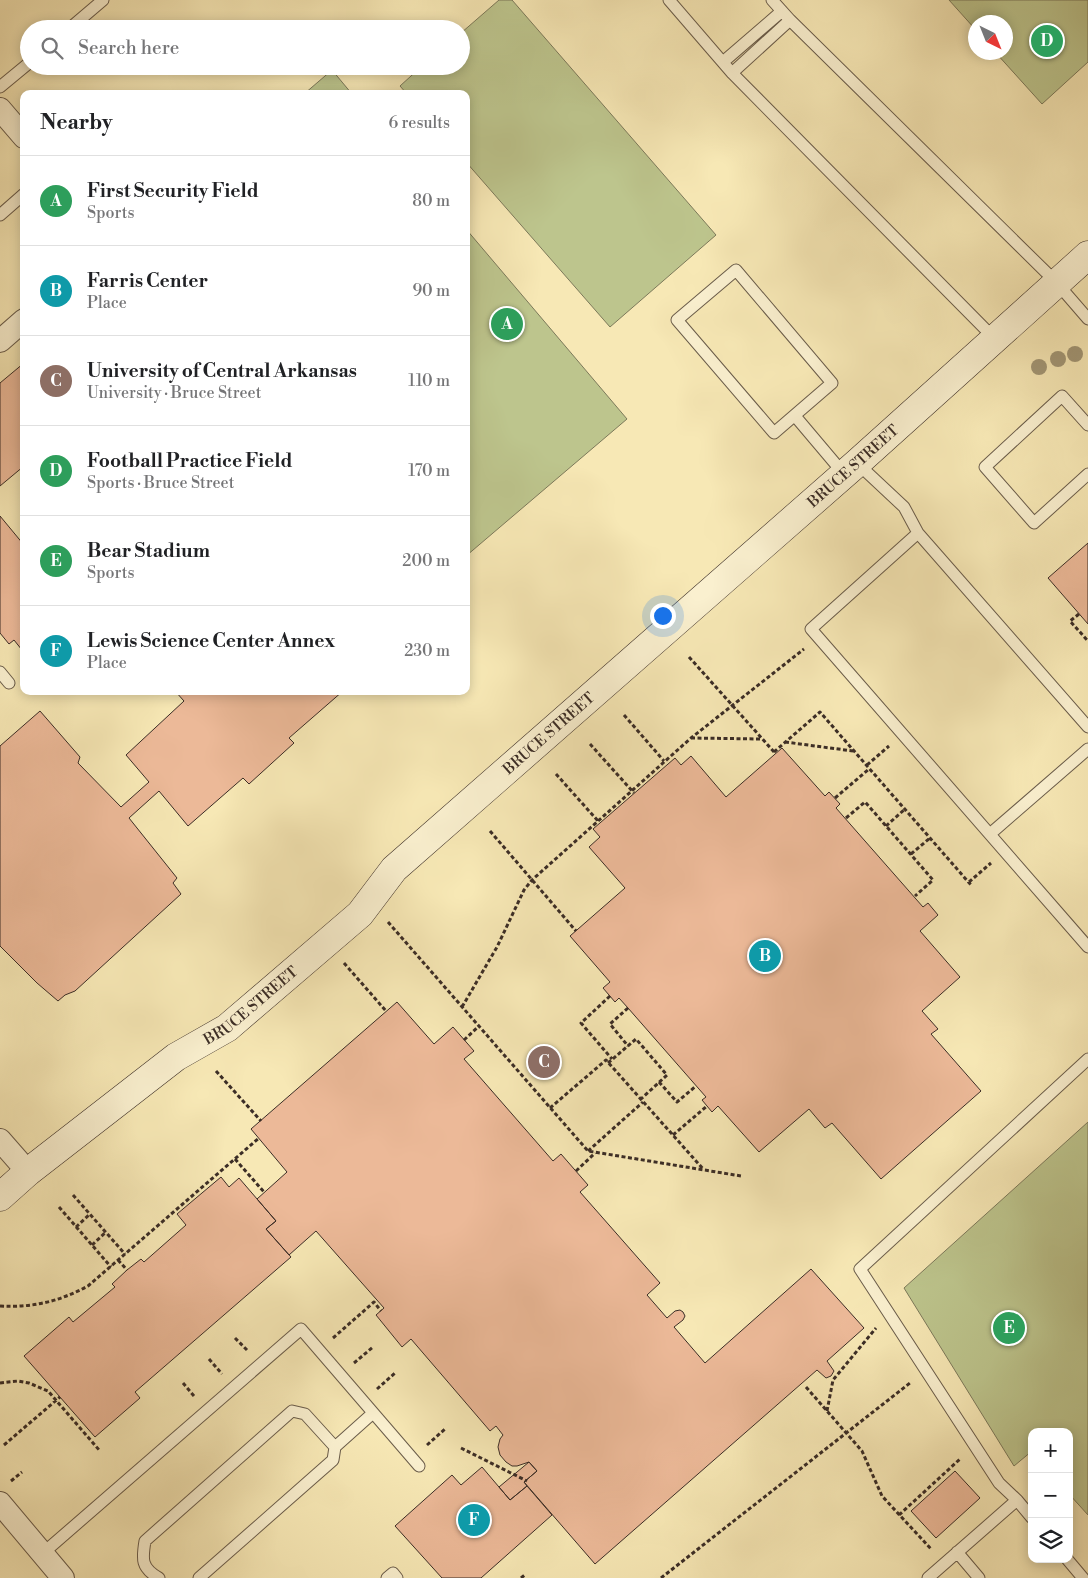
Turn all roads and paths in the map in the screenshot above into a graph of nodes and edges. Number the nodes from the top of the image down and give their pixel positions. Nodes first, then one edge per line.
1 (103, 0) edge
2 (670, 0) edge
3 (772, 0) edge
4 (782, 11) junction
5 (80, 20) edge
6 (790, 20) junction
7 (723, 62) junction
8 (20, 70) edge
9 (732, 73) junction
10 (0, 87) edge
11 (2, 114) edge
12 (20, 133) edge
13 (20, 198) edge
14 (0, 215) edge
15 (1088, 254) edge
16 (1056, 282) junction
17 (1088, 319) edge
18 (20, 323) edge
19 (994, 338) junction
20 (0, 340) edge
21 (794, 416) junction
22 (1088, 425) edge
23 (850, 468) junction
24 (1088, 474) edge
25 (918, 533) junction
26 (1079, 614) dead end
27 (1088, 641) edge
28 (690, 657) dead end
29 (788, 662) dead end
30 (0, 672) edge
31 (9, 683) dead end
32 (732, 705) junction
33 (624, 715) dead end
34 (1088, 727) edge
35 (691, 738) junction
36 (762, 739) junction
37 (785, 742) junction
38 (590, 744) dead end
39 (892, 744) dead end
40 (1088, 749) edge
41 (854, 751) junction
42 (664, 761) junction
43 (868, 767) junction
44 (556, 774) dead end
45 (633, 792) junction
46 (835, 798) dead end
47 (905, 809) junction
48 (846, 818) dead end
49 (598, 821) junction
50 (886, 826) junction
51 (490, 831) dead end
52 (990, 834) junction
53 (930, 838) junction
54 (911, 854) junction
55 (994, 860) dead end
56 (532, 880) junction
57 (915, 896) dead end
58 (388, 922) dead end
59 (576, 930) dead end
60 (1088, 947) edge
61 (341, 961) dead end
62 (610, 996) dead end
63 (462, 1007) junction
64 (628, 1008) dead end
65 (386, 1011) dead end
66 (479, 1026) junction
67 (464, 1040) dead end
68 (628, 1046) junction
69 (612, 1059) junction
70 (1088, 1059) edge
71 (608, 1063) junction
72 (216, 1071) dead end
73 (659, 1082) junction
74 (696, 1086) dead end
75 (642, 1101) junction
76 (707, 1106) dead end
77 (550, 1108) junction
78 (261, 1121) dead end
79 (673, 1136) junction
80 (259, 1138) dead end
81 (0, 1140) edge
82 (588, 1152) junction
83 (596, 1153) junction
84 (235, 1159) junction
85 (704, 1170) junction
86 (576, 1171) dead end
87 (28, 1172) junction
88 (741, 1176) dead end
89 (264, 1192) dead end
90 (73, 1195) dead end
91 (0, 1197) edge
92 (59, 1207) dead end
93 (90, 1214) junction
94 (76, 1227) junction
95 (106, 1232) junction
96 (92, 1245) junction
97 (125, 1254) junction
98 (118, 1260) junction
99 (111, 1267) junction
100 (127, 1270) dead end
101 (0, 1306) edge
102 (381, 1311) dead end
103 (878, 1324) dead end
104 (235, 1338) dead end
105 (332, 1338) dead end
106 (373, 1347) dead end
107 (250, 1354) dead end
108 (210, 1359) dead end
109 (354, 1363) dead end
110 (395, 1373) dead end
111 (225, 1377) dead end
112 (915, 1380) dead end
113 (0, 1382) edge
114 (183, 1383) dead end
115 (806, 1386) dead end
116 (377, 1389) dead end
117 (60, 1397) dead end
118 (56, 1400) junction
119 (198, 1400) dead end
120 (827, 1412) junction
121 (373, 1413) junction
122 (445, 1429) dead end
123 (846, 1434) junction
124 (4, 1445) dead end
125 (426, 1446) dead end
126 (334, 1447) junction
127 (461, 1448) dead end
128 (100, 1451) dead end
129 (960, 1459) dead end
130 (419, 1466) dead end
131 (22, 1472) dead end
132 (527, 1480) dead end
133 (3, 1494) edge
134 (1017, 1500) junction
135 (1028, 1513) edge
136 (899, 1515) junction
137 (931, 1548) dead end
138 (957, 1552) junction
139 (42, 1554) junction
140 (1070, 1563) edge
141 (526, 1574) dead end
142 (152, 1576) edge
143 (62, 1578) edge
144 (198, 1578) edge
145 (387, 1578) edge
146 (397, 1578) edge
147 (521, 1578) edge
148 (661, 1578) edge
149 (928, 1578) edge
150 (979, 1578) edge
151 (1083, 1578) edge

1 - 5 lane
2 - 7 lane
3 - 4 lane
4 - 6 lane
4 - 7 lane
6 - 9 lane
6 - 16 lane
7 - 9 lane
8 - 10 lane
9 - 19 lane
11 - 12 street
13 - 14 lane
15 - 16 street, BRUCE STREET
16 - 17 lane
16 - 19 street, BRUCE STREET
18 - 20 street
19 - 23 street, BRUCE STREET
21 - 21 lane
21 - 23 lane
22 - 24 lane
23 - 25 lane
23 - 87 street, BRUCE STREET
25 - 34 lane
25 - 52 lane
26 - 27 path
28 - 32 path
29 - 32 path
30 - 31 lane
32 - 35 path
32 - 36 path
33 - 42 path
35 - 36 path
35 - 42 path
36 - 37 path
37 - 41 path
37 - 41 path
38 - 45 path
39 - 43 path
40 - 52 lane
41 - 43 path
42 - 45 path
43 - 46 path
43 - 47 path
44 - 49 path
45 - 49 path
47 - 50 path
47 - 53 path
48 - 50 path
49 - 56 path
50 - 54 path
51 - 56 path
52 - 60 lane
53 - 54 path
53 - 55 path
54 - 57 path
56 - 59 path
56 - 63 path
58 - 63 path
61 - 65 path
62 - 69 path
63 - 66 path
64 - 68 path
66 - 67 path
66 - 77 path
68 - 69 path
68 - 73 path
69 - 71 path
70 - 134 lane
71 - 75 path
71 - 77 path
72 - 78 path
73 - 74 path
73 - 75 path
75 - 79 path
75 - 82 path
76 - 79 path
77 - 82 path
79 - 85 path
80 - 84 path
81 - 87 street
82 - 83 path
83 - 85 path
83 - 86 path
84 - 89 path
84 - 97 path
85 - 88 path
87 - 91 street, BRUCE STREET
90 - 93 path
92 - 94 path
93 - 94 path
93 - 95 path
94 - 96 path
95 - 96 path
95 - 97 path
96 - 99 path
97 - 98 path
98 - 99 path
98 - 100 path
99 - 101 path
102 - 105 path
103 - 120 path
104 - 107 path
106 - 109 path
108 - 111 path
110 - 116 path
112 - 123 path
113 - 118 path
114 - 119 path
115 - 120 path
117 - 118 path
118 - 124 path
118 - 128 path
120 - 123 path
121 - 126 lane
121 - 130 lane
121 - 139 lane
122 - 125 path
123 - 136 path
123 - 148 path
126 - 142 lane
126 - 144 lane
127 - 132 path
129 - 136 path
131 - 133 path
133 - 139 street
134 - 135 lane
134 - 138 lane
136 - 137 path
138 - 149 lane
138 - 150 lane
139 - 143 street
140 - 151 lane
141 - 147 path
145 - 146 lane

